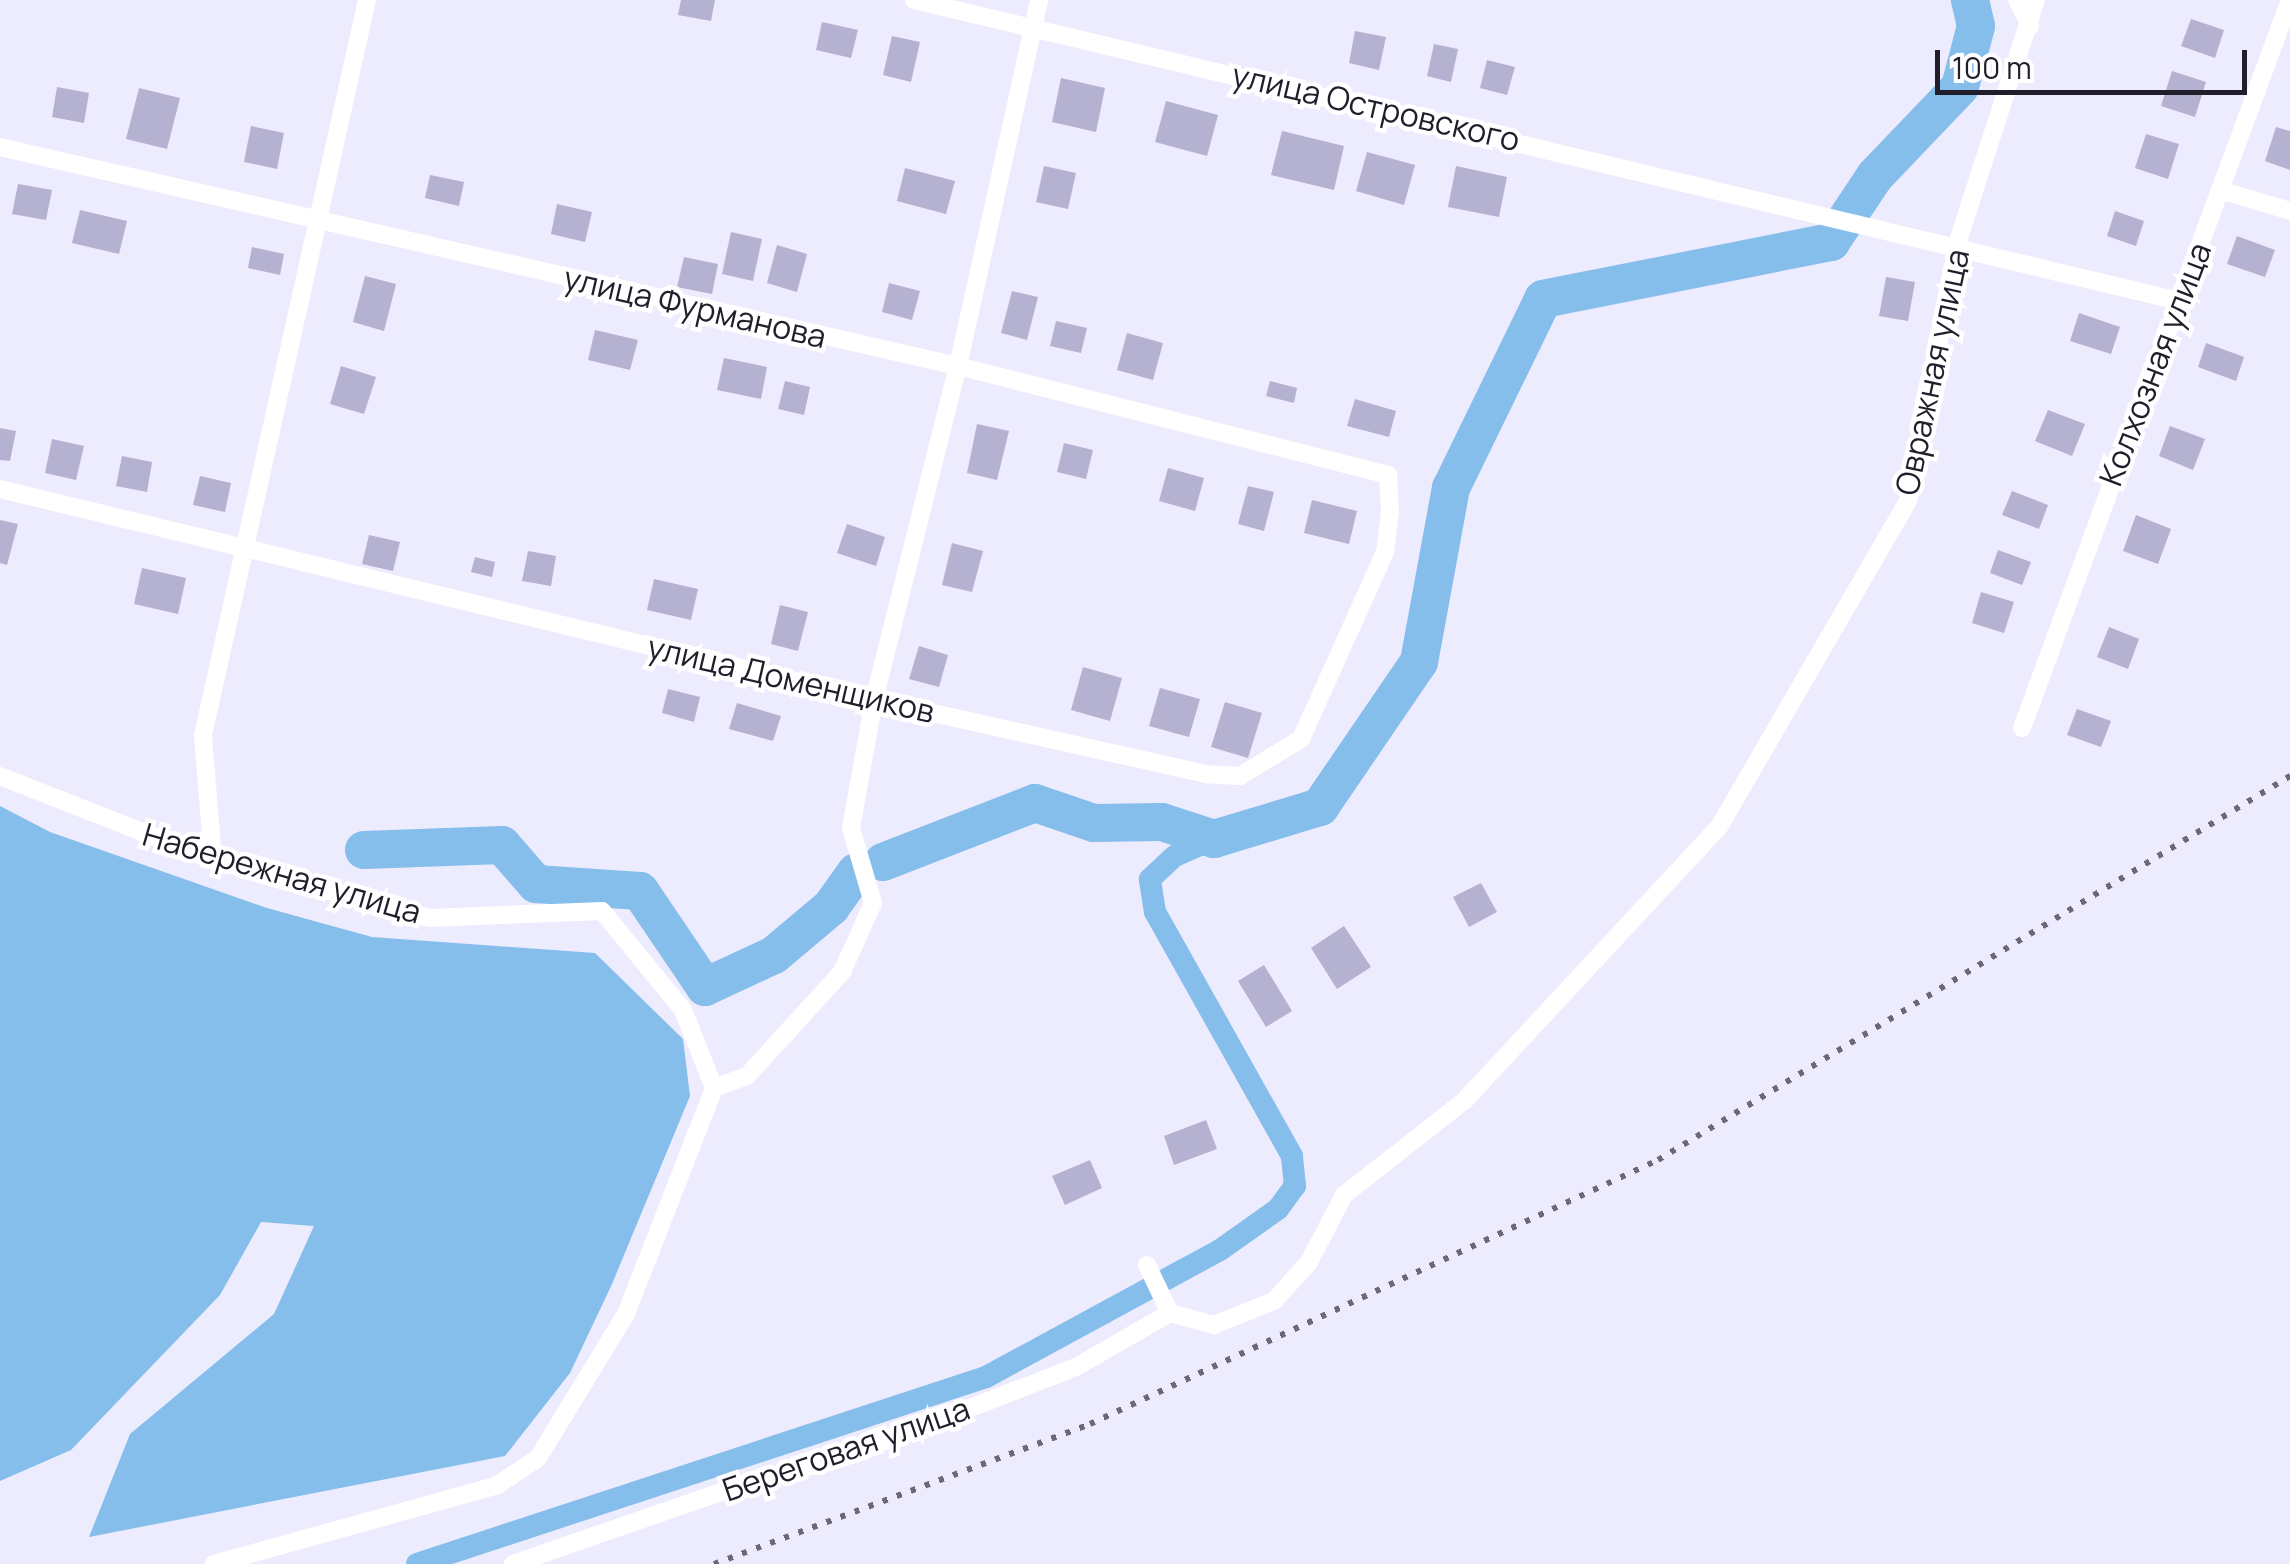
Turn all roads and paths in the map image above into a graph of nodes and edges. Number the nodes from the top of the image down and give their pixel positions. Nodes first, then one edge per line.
1 (367, 0) edge
2 (914, 0) edge
3 (1039, 0) edge
4 (2017, 0) edge
5 (2036, 0) edge
6 (2290, 0) edge
7 (2030, 26) junction
8 (1033, 27) junction
9 (0, 147) edge
10 (2223, 191) junction
11 (2290, 211) edge
12 (320, 223) junction
13 (1957, 244) junction
14 (2175, 300) junction
15 (958, 366) junction
16 (1388, 475) joint
17 (0, 489) edge
18 (248, 548) junction
19 (874, 700) junction
20 (2022, 728) dead end
21 (0, 776) edge
22 (214, 860) junction
23 (714, 1088) junction
24 (1147, 1266) dead end
25 (1170, 1313) junction
26 (214, 1564) edge
27 (513, 1564) edge

1 - 12 street
2 - 8 street, улица Островского
3 - 8 street
4 - 7 street
5 - 7 street, Овражная улица
6 - 10 street, Колхозная улица
7 - 13 street, Овражная улица
8 - 13 street, улица Островского
8 - 15 street
9 - 12 street, улица Фурманова
10 - 11 street
10 - 14 street, Колхозная улица
12 - 15 street, улица Фурманова
12 - 18 street
13 - 14 street
13 - 25 street, Овражная улица
14 - 20 street, Колхозная улица
15 - 16 street, улица Фурманова
15 - 19 street
16 - 19 street, улица Доменщиков
17 - 18 street, улица Доменщиков
18 - 19 street, улица Доменщиков
18 - 22 street
19 - 23 street
21 - 22 street, Набережная улица
22 - 23 street, Набережная улица
23 - 26 street
24 - 25 street
25 - 27 street, Береговая улица

